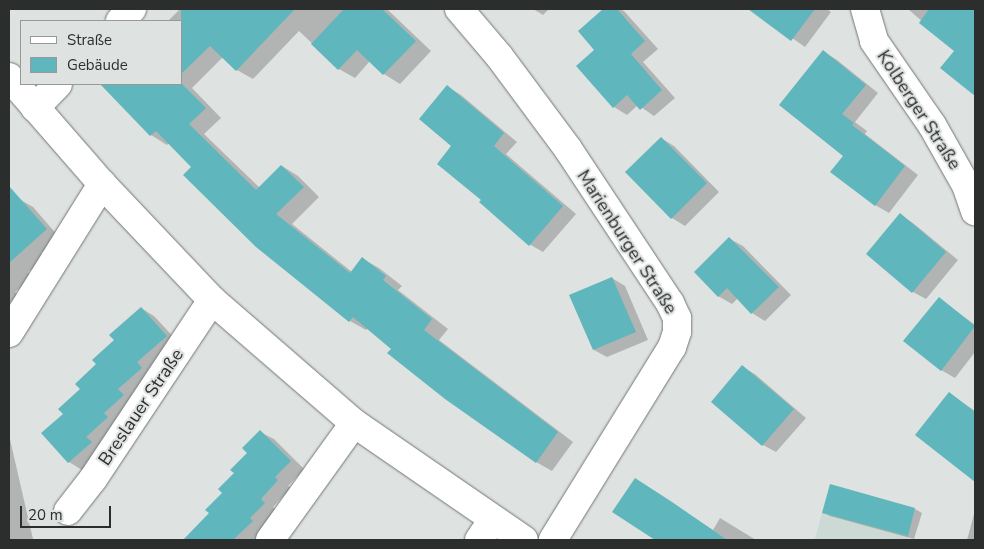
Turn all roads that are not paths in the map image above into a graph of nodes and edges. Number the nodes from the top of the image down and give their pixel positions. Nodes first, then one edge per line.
1 (132, 9) edge
2 (459, 9) edge
3 (865, 9) edge
4 (121, 20) edge
5 (9, 77) edge
6 (57, 85) edge
7 (35, 108) junction
8 (102, 184) junction
9 (975, 211) edge
10 (212, 300) junction
11 (9, 333) edge
12 (354, 423) junction
13 (68, 512) dead end
14 (486, 530) edge
15 (270, 540) edge
16 (524, 540) edge
17 (553, 540) edge

1 - 4 street
2 - 17 street, Marienburger Straße
3 - 9 street, Kolberger Straße
5 - 7 street
6 - 7 street
7 - 8 street
8 - 10 street
8 - 11 street
10 - 12 street
10 - 13 street, Breslauer Straße
12 - 14 street
12 - 15 street
14 - 16 street

